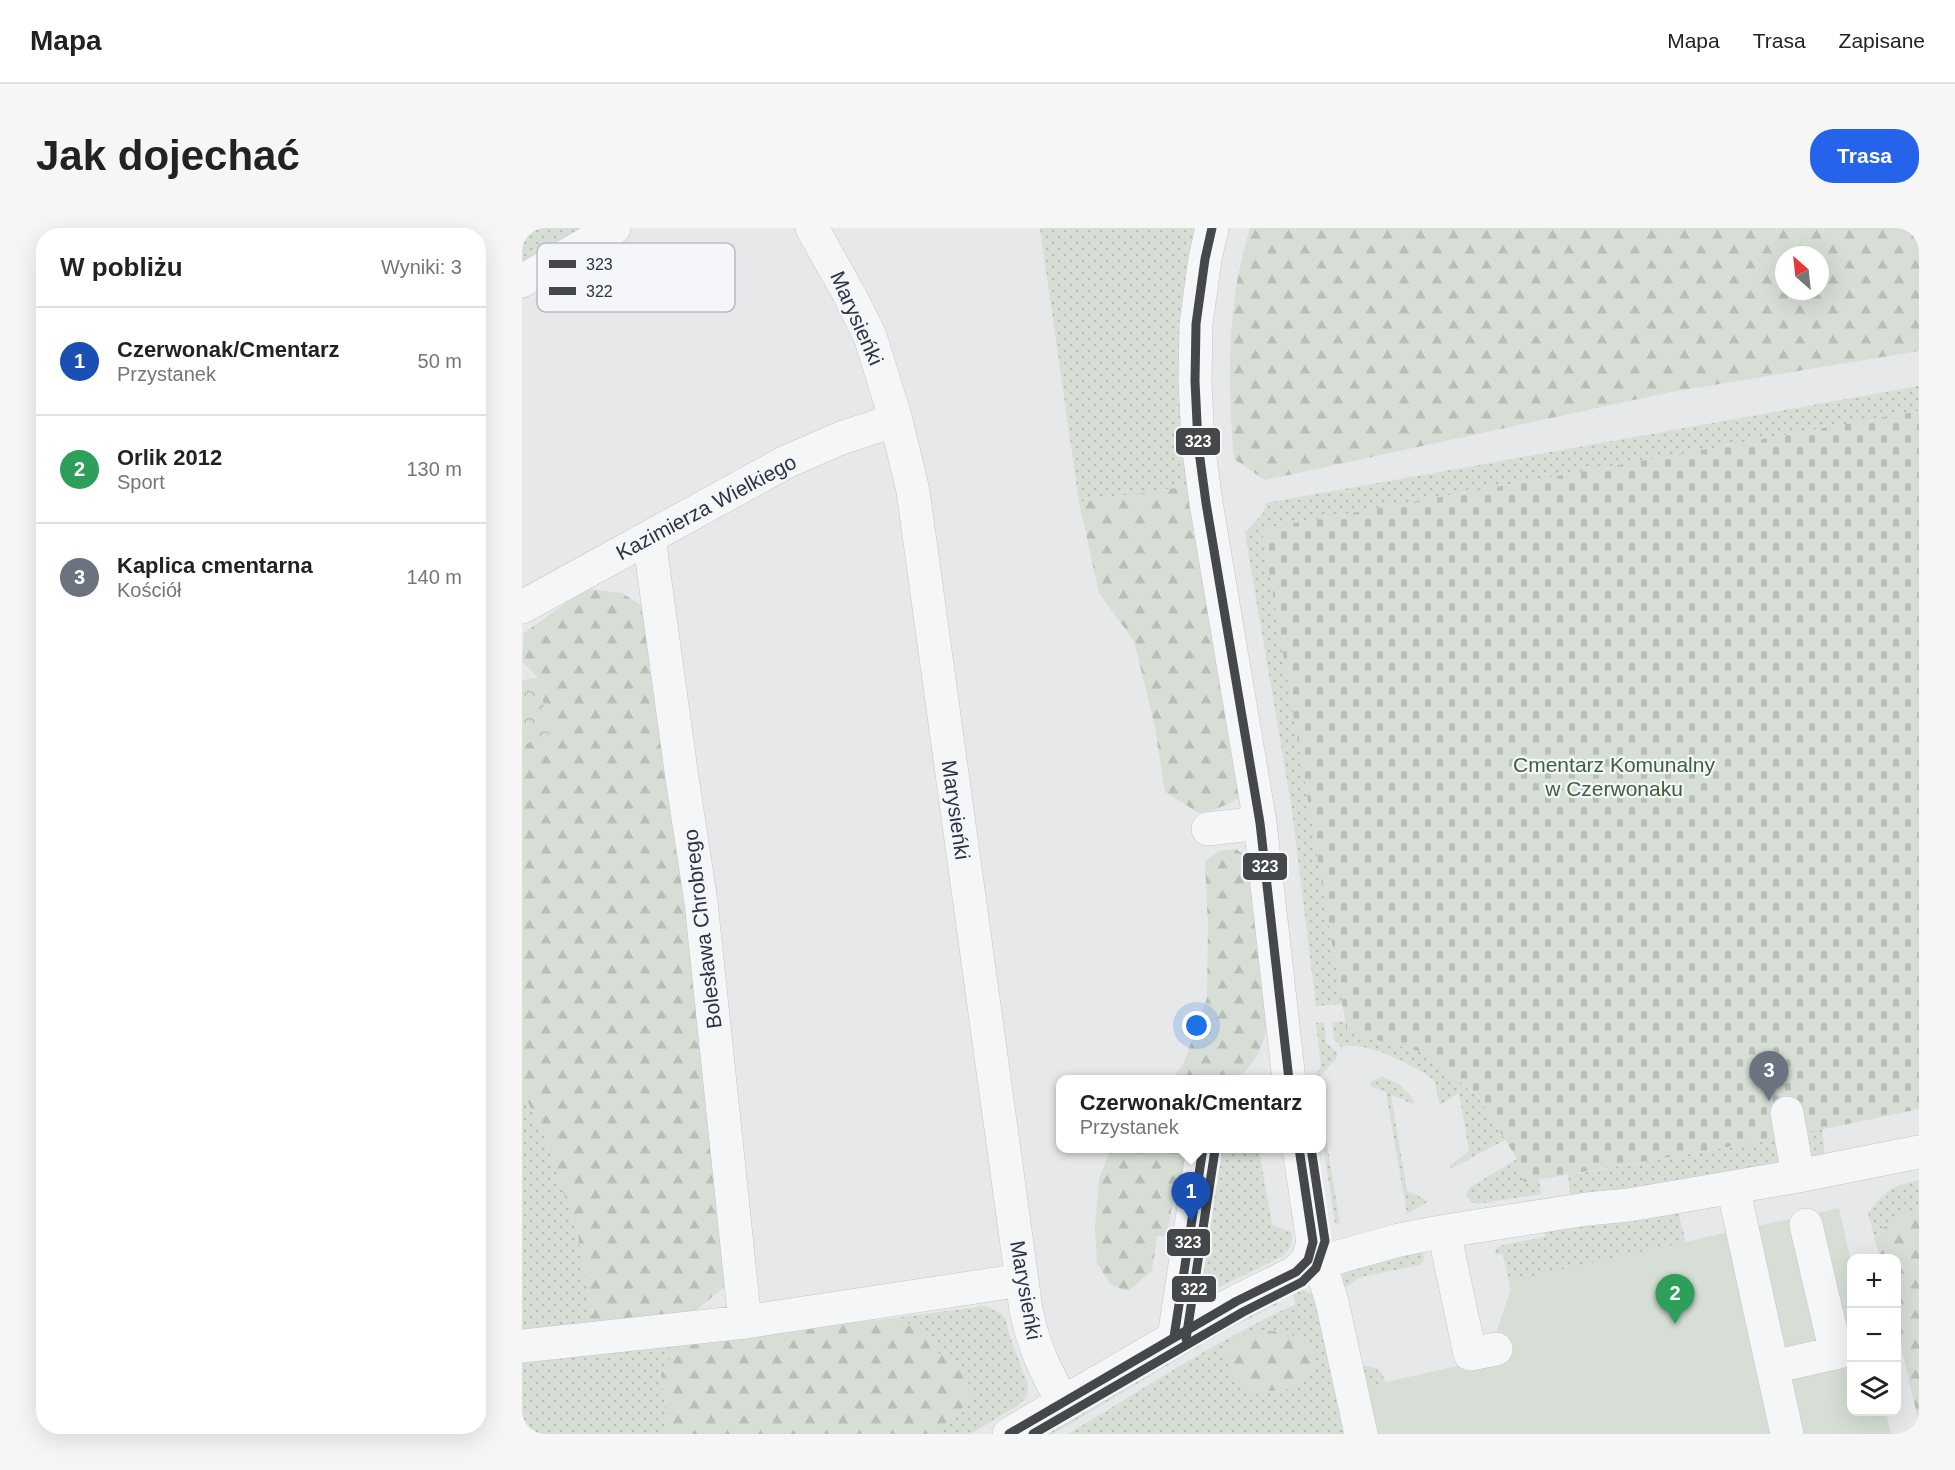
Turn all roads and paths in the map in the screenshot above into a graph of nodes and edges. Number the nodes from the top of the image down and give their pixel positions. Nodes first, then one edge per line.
1 (614, 228) edge
2 (812, 228) edge
3 (1212, 228) edge
4 (588, 243) edge
5 (537, 272) edge
6 (522, 281) edge
7 (896, 420) junction
8 (649, 538) junction
9 (522, 607) edge
10 (1260, 823) junction
11 (1208, 830) dead end
12 (1288, 1075) edge
13 (1787, 1113) dead end
14 (1919, 1152) edge
15 (1202, 1153) edge
16 (1300, 1153) edge
17 (1798, 1176) junction
18 (1733, 1187) junction
19 (1806, 1225) dead end
20 (1446, 1231) junction
21 (1308, 1260) junction
22 (1022, 1280) junction
23 (745, 1322) junction
24 (1174, 1337) junction
25 (522, 1346) edge
26 (1496, 1349) dead end
27 (1844, 1351) edge
28 (1773, 1367) junction
29 (1063, 1402) junction
30 (1009, 1434) edge
31 (1361, 1434) edge
32 (1787, 1434) edge

1 - 4 street
2 - 7 street, Marysieńki
3 - 10 street
5 - 6 street
7 - 8 street, Kazimierza Wielkiego
7 - 22 street, Marysieńki
8 - 9 street, Kazimierza Wielkiego
8 - 23 street, Bolesława Chrobrego
10 - 11 street
10 - 12 street
13 - 17 street
14 - 17 street
15 - 24 street
16 - 21 street
17 - 18 street
18 - 20 street
18 - 28 street
19 - 27 street
20 - 21 street
20 - 26 street
21 - 24 street
21 - 31 street
22 - 23 street
22 - 29 street, Marysieńki
23 - 25 street
24 - 29 street
27 - 28 street
28 - 32 street
29 - 30 street

